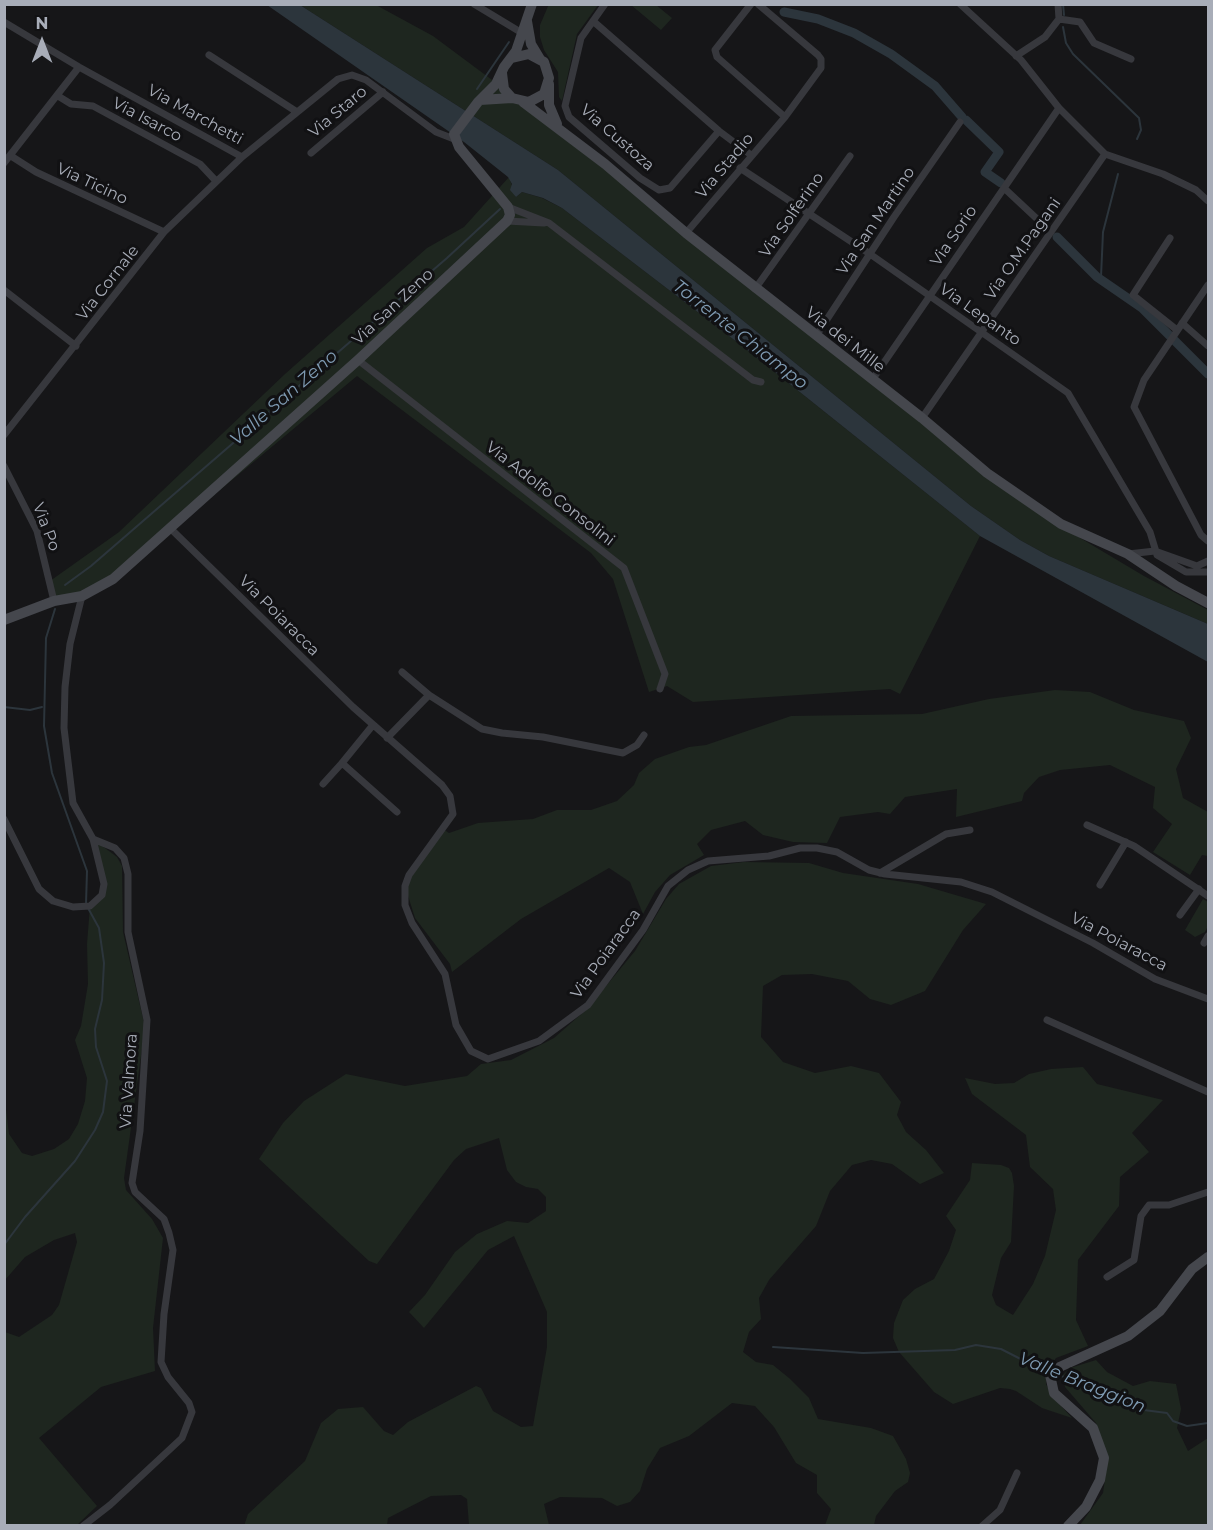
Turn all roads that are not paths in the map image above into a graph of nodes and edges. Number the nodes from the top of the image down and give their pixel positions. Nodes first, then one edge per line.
1 (474, 4) edge
2 (532, 4) edge
3 (606, 4) edge
4 (751, 4) edge
5 (758, 4) edge
6 (960, 4) edge
7 (1058, 4) edge
8 (526, 18) junction
9 (1059, 19) junction
10 (593, 21) junction
11 (4, 22) edge
12 (522, 33) junction
13 (209, 55) dead end
14 (1016, 56) junction
15 (512, 58) junction
16 (540, 58) junction
17 (1131, 59) dead end
18 (79, 67) junction
19 (502, 72) junction
20 (549, 84) junction
21 (383, 92) junction
22 (58, 96) junction
23 (512, 98) junction
24 (480, 100) junction
25 (523, 102) junction
26 (1059, 108) junction
27 (297, 112) junction
28 (785, 117) junction
29 (960, 122) dead end
30 (558, 127) junction
31 (718, 131) junction
32 (454, 136) junction
33 (311, 153) dead end
34 (1105, 154) junction
35 (751, 155) junction
36 (11, 156) junction
37 (850, 156) dead end
38 (242, 157) junction
39 (4, 163) edge
40 (740, 168) junction
41 (216, 181) junction
42 (1004, 188) junction
43 (1209, 201) edge
44 (508, 207) junction
45 (809, 213) junction
46 (507, 221) junction
47 (549, 223) junction
48 (164, 232) junction
49 (1051, 232) junction
50 (686, 233) junction
51 (1170, 238) dead end
52 (870, 254) junction
53 (1209, 285) edge
54 (755, 289) junction
55 (4, 290) edge
56 (930, 297) junction
57 (1182, 323) junction
58 (1177, 330) junction
59 (981, 332) junction
60 (816, 336) junction
61 (76, 346) junction
62 (1209, 346) edge
63 (358, 360) junction
64 (872, 380) junction
65 (761, 382) dead end
66 (921, 418) junction
67 (4, 435) edge
68 (4, 466) edge
69 (171, 529) junction
70 (1151, 534) junction
71 (1209, 541) edge
72 (1143, 550) junction
73 (1158, 552) junction
74 (1128, 554) junction
75 (1209, 561) edge
76 (1209, 572) edge
77 (81, 596) junction
78 (54, 601) junction
79 (1209, 603) edge
80 (4, 620) edge
81 (402, 672) dead end
82 (660, 689) dead end
83 (429, 695) junction
84 (373, 725) junction
85 (644, 735) dead end
86 (387, 738) junction
87 (342, 763) junction
88 (323, 784) dead end
89 (397, 812) dead end
90 (4, 819) edge
91 (1087, 825) dead end
92 (970, 830) dead end
93 (93, 839) junction
94 (1126, 842) junction
95 (880, 873) junction
96 (1100, 885) dead end
97 (1199, 889) junction
98 (1209, 896) edge
99 (1180, 915) dead end
100 (1209, 936) edge
101 (1204, 943) dead end
102 (1209, 999) edge
103 (1047, 1020) dead end
104 (1209, 1092) edge
105 (1209, 1192) edge
106 (1209, 1257) edge
107 (1107, 1277) dead end
108 (1017, 1473) dead end
109 (83, 1526) edge
110 (982, 1526) edge
111 (1068, 1526) edge

1 - 12 street
2 - 8 street
3 - 10 street, Via Custoza
4 - 28 street
5 - 28 street, Via Stadio
6 - 14 street
7 - 9 street
8 - 12 street
8 - 16 street
9 - 14 street
9 - 17 street
10 - 31 street
10 - 31 street, Via Custoza
11 - 18 street, Via Marchetti
12 - 15 street
13 - 27 street
14 - 26 street
15 - 16 street
15 - 19 street
16 - 20 street
18 - 22 street
18 - 38 street, Via Marchetti
19 - 23 street
19 - 24 street
20 - 25 street
20 - 30 street
21 - 27 street, Via Marchetti
21 - 32 street, Via Marchetti
21 - 33 street, Via Staro
22 - 36 street
22 - 41 street, Via Isarco
23 - 24 street
23 - 25 street, Via dei Mille
24 - 32 street
25 - 30 street, Via dei Mille
26 - 34 street
26 - 42 street, Via Sorio
27 - 38 street, Via Marchetti
28 - 35 street, Via Stadio
29 - 52 street, Via San Martino
30 - 50 street, Via dei Mille
31 - 35 street
32 - 44 street
34 - 43 street
34 - 49 street, Via O.M.Pagani
35 - 40 street, Via Stadio
36 - 39 street
36 - 48 street, Via Ticino
37 - 45 street, Via Solferino
38 - 41 street, Via Cornale
40 - 45 street, Via Lepanto
40 - 50 street, Via Stadio
41 - 48 street, Via Cornale
42 - 49 street
42 - 56 street, Via Sorio
44 - 46 street
44 - 47 street
45 - 52 street, Via Lepanto
45 - 54 street, Via Solferino
46 - 47 street
46 - 63 street, Via San Zeno
47 - 65 street
48 - 61 street, Via Cornale
49 - 59 street, Via O.M.Pagani
50 - 54 street, Via dei Mille
51 - 58 street
52 - 56 street, Via Lepanto
52 - 60 street, Via San Martino
53 - 57 street
54 - 60 street, Via dei Mille
55 - 61 street
56 - 59 street, Via Lepanto
56 - 64 street, Via Sorio
57 - 58 street
57 - 62 street
58 - 71 street
59 - 66 street, Via O.M.Pagani
59 - 70 street, Via Lepanto
60 - 64 street, Via dei Mille
61 - 67 street, Via Cornale
63 - 69 street, Via San Zeno
63 - 82 street, Via Adolfo Consolini
64 - 66 street, Via dei Mille
66 - 74 street, Via dei Mille
68 - 78 street, Via Po
69 - 77 street, Via San Zeno
69 - 84 street, Via Poiaracca
70 - 72 street
70 - 73 street, Via Lepanto
72 - 73 street
72 - 74 street
73 - 75 street
73 - 76 street
74 - 79 street, Via dei Mille
77 - 78 street, Via San Zeno
77 - 93 street
78 - 80 street, Via San Zeno
81 - 83 street
83 - 85 street
83 - 86 street
84 - 86 street, Via Poiaracca
84 - 87 street
86 - 95 street, Via Poiaracca
87 - 88 street
87 - 89 street
90 - 93 street
91 - 94 street
92 - 95 street
93 - 109 street, Via Valmora
94 - 96 street
94 - 97 street
95 - 102 street, Via Poiaracca
97 - 98 street
97 - 99 street
100 - 101 street
103 - 104 street
105 - 107 street
106 - 111 street
108 - 110 street

